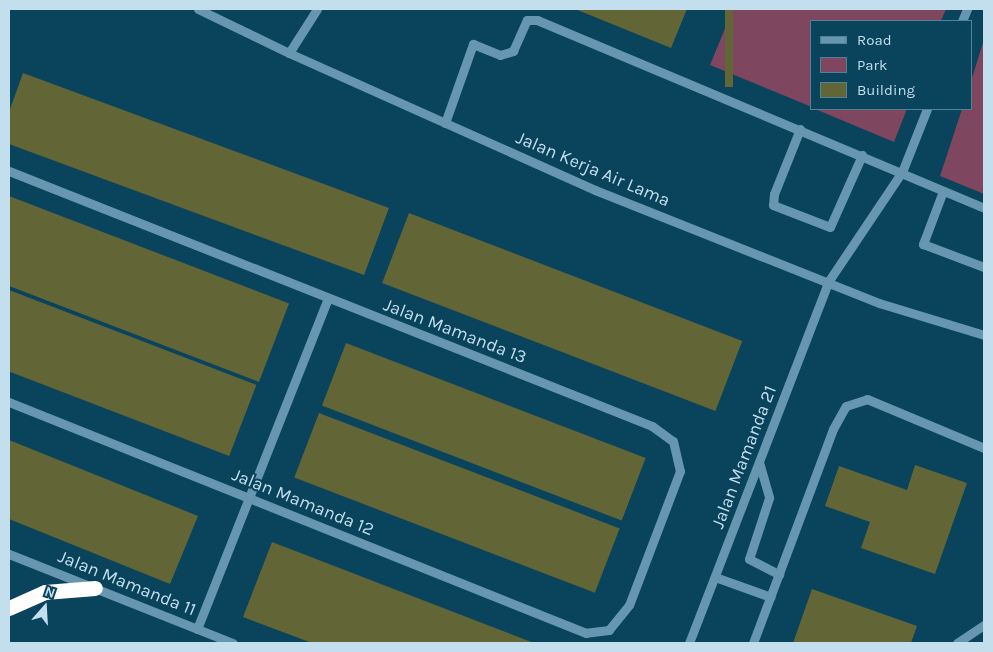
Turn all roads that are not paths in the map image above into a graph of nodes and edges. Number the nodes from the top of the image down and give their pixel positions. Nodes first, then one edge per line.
1 (198, 9) edge
2 (317, 9) edge
3 (289, 54) junction
4 (927, 110) edge
5 (445, 123) junction
6 (800, 129) junction
7 (862, 155) junction
8 (9, 171) edge
9 (902, 172) junction
10 (943, 190) junction
11 (984, 208) edge
12 (984, 267) edge
13 (828, 282) junction
14 (328, 298) junction
15 (984, 335) edge
16 (9, 402) edge
17 (984, 448) edge
18 (759, 462) junction
19 (248, 498) junction
20 (9, 554) edge
21 (779, 574) junction
22 (715, 577) junction
23 (95, 588) junction
24 (771, 597) junction
25 (9, 608) edge
26 (984, 625) edge
27 (197, 629) junction
28 (586, 633) joint
29 (233, 643) edge
30 (689, 643) edge
31 (753, 643) edge
32 (957, 643) edge

1 - 3 street, Jalan Kerja Air Lama
2 - 3 street
3 - 5 street, Jalan Kerja Air Lama
4 - 9 street, Jalan Mamanda 21
5 - 6 street
5 - 13 street, Jalan Kerja Air Lama
6 - 7 street
6 - 7 street
7 - 9 street
8 - 14 street, Jalan Mamanda 13
9 - 10 street
9 - 13 street, Jalan Mamanda 21
10 - 11 street
10 - 12 street
13 - 15 street, Jalan Kerja Air Lama
13 - 18 street, Jalan Mamanda 21
14 - 19 street
14 - 28 street, Jalan Mamanda 13
16 - 19 street, Jalan Mamanda 12
17 - 21 street
18 - 21 street
18 - 22 street, Jalan Mamanda 21
19 - 27 street
19 - 28 street, Jalan Mamanda 12
20 - 23 street, Jalan Mamanda 11
21 - 24 street
22 - 24 street
22 - 30 street, Jalan Mamanda 21
23 - 25 highway
23 - 27 street, Jalan Mamanda 11
24 - 31 street
26 - 32 street
27 - 29 street, Jalan Mamanda 11

